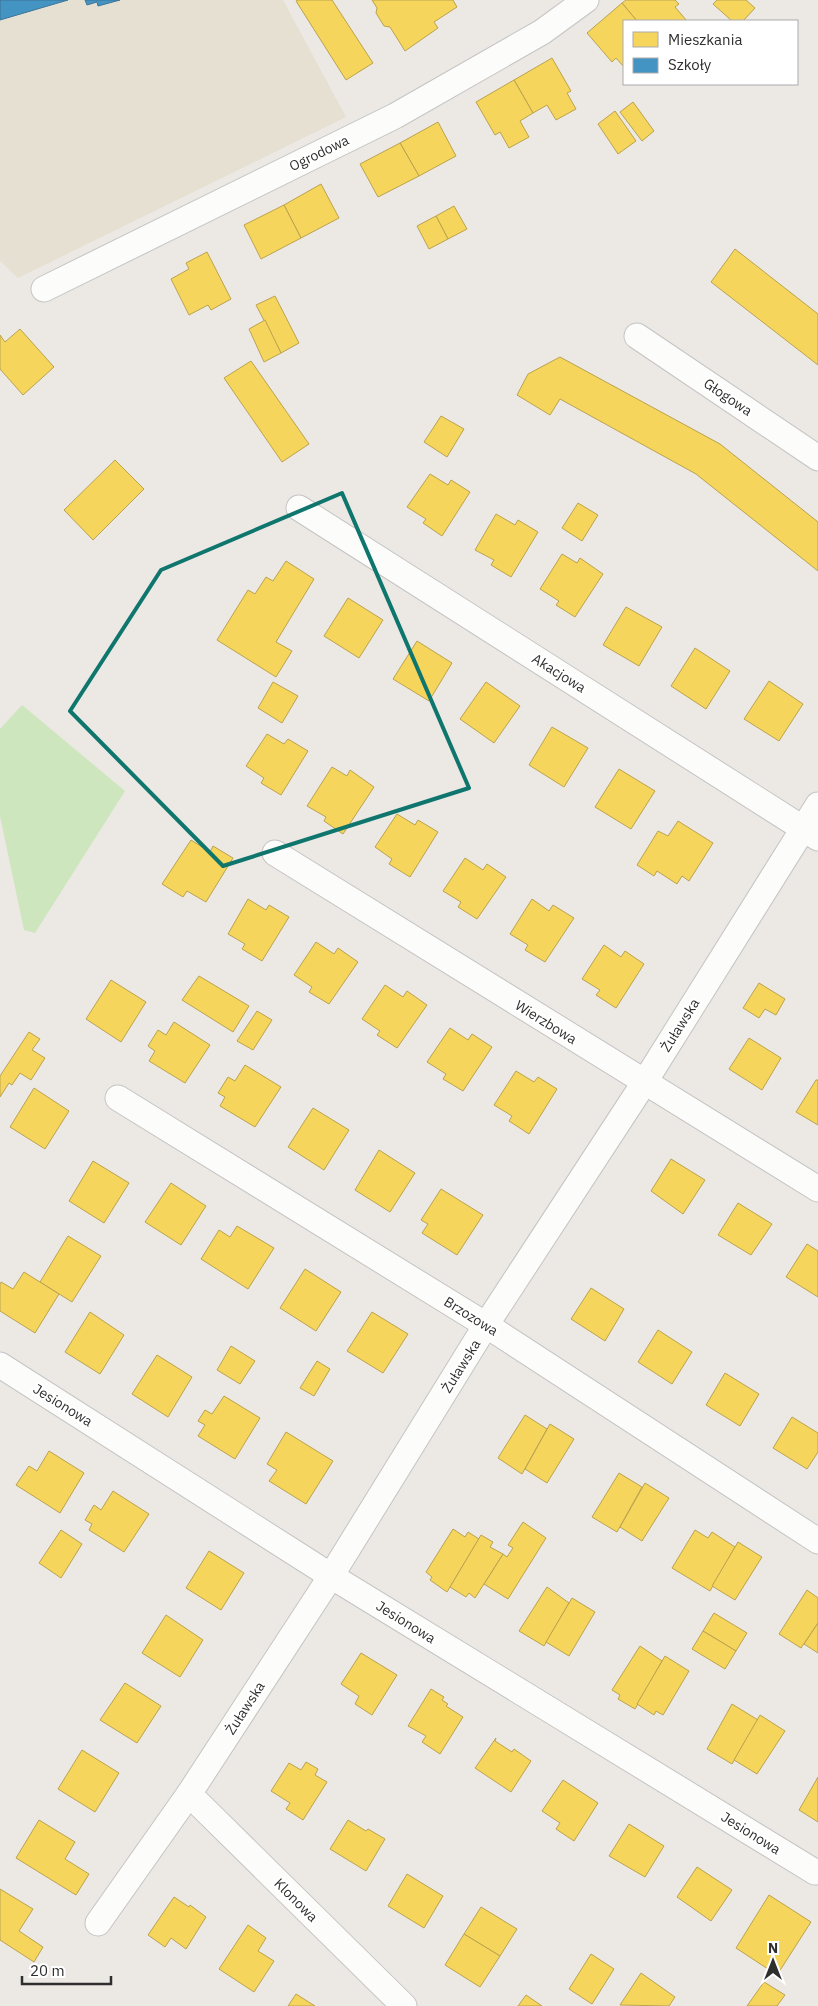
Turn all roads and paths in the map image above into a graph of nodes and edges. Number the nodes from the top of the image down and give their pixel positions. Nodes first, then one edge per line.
1 (586, 0) edge
2 (44, 289) dead end
3 (637, 336) dead end
4 (818, 458) edge
5 (299, 508) dead end
6 (818, 805) edge
7 (810, 833) edge
8 (275, 853) dead end
9 (644, 1083) junction
10 (118, 1098) dead end
11 (818, 1189) edge
12 (486, 1325) junction
13 (0, 1365) edge
14 (818, 1540) edge
15 (331, 1576) junction
16 (189, 1794) junction
17 (815, 1872) dead end
18 (98, 1923) dead end
19 (404, 2006) edge

1 - 2 street, Ogrodowa
3 - 4 street, Głogowa
5 - 7 street, Akacjowa
6 - 7 street, Żuławska
7 - 9 street, Żuławska
8 - 9 street, Wierzbowa
9 - 11 street, Wierzbowa
9 - 12 street, Żuławska
10 - 12 street, Brzozowa
12 - 14 street, Brzozowa
12 - 15 street, Żuławska
13 - 15 street, Jesionowa
15 - 16 street, Żuławska
15 - 17 street, Jesionowa
16 - 18 street, Żuławska
16 - 19 street, Klonowa

